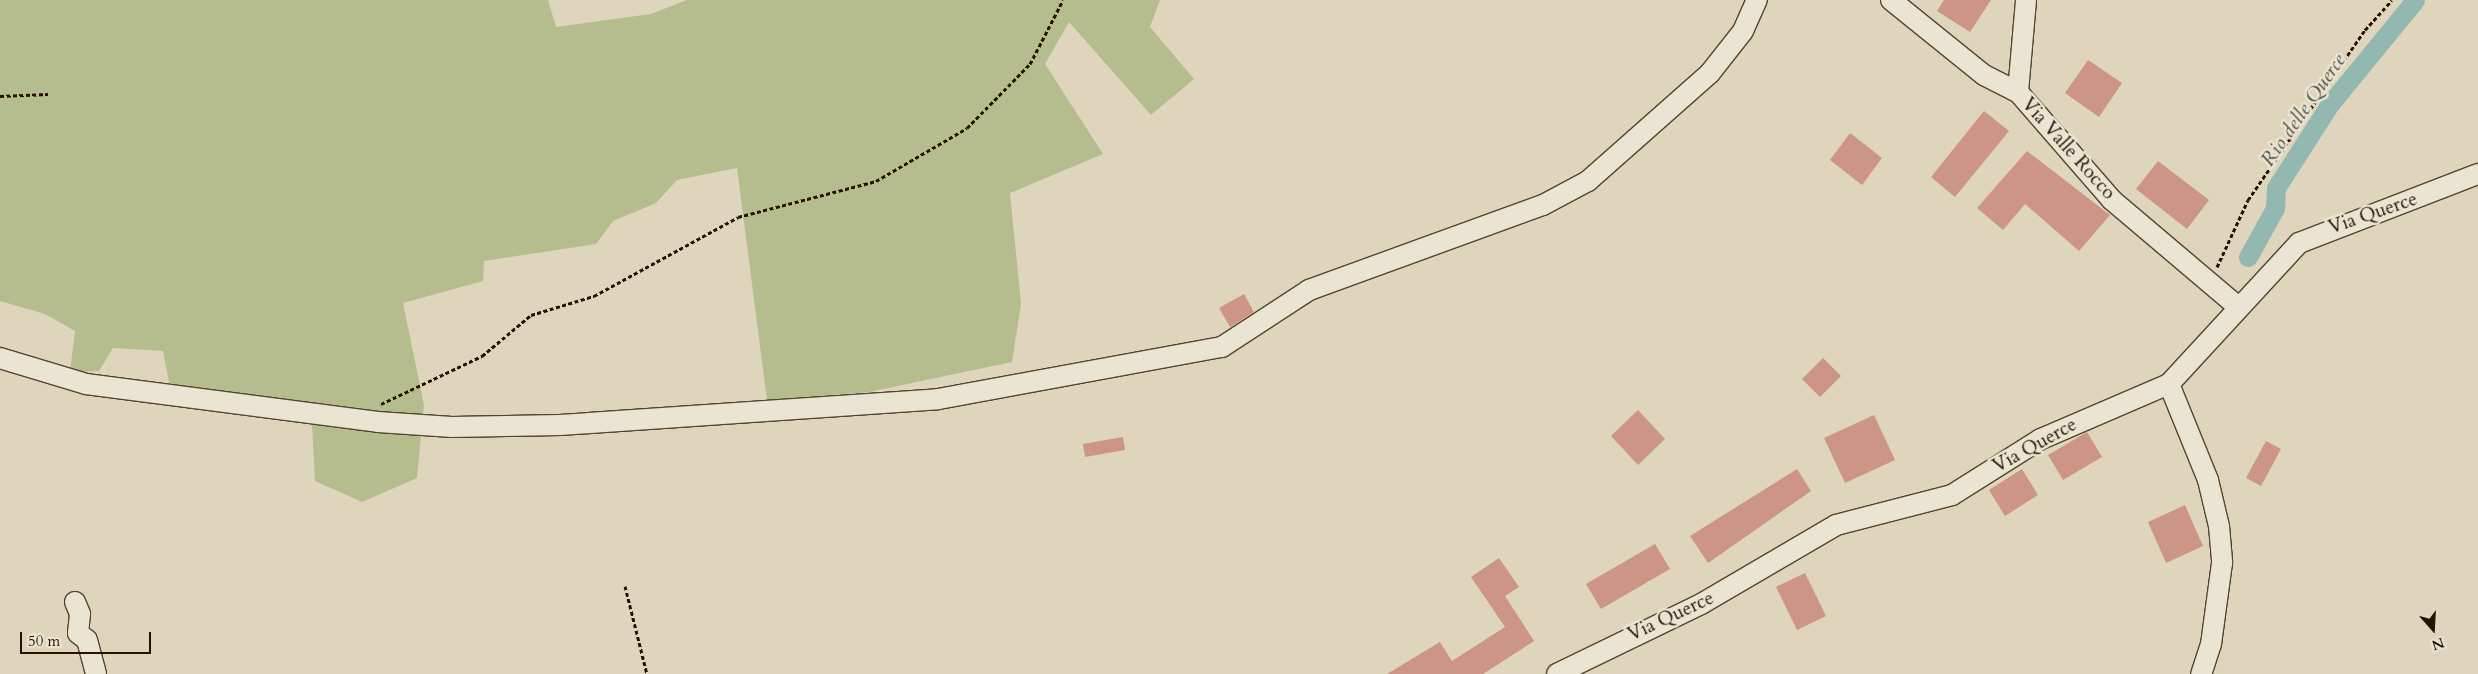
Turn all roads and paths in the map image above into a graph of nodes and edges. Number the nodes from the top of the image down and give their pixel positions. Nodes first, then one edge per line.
1 (1063, 0) edge
2 (1757, 0) edge
3 (1891, 0) edge
4 (2026, 0) edge
5 (2392, 0) edge
6 (2018, 92) junction
7 (48, 94) dead end
8 (0, 96) edge
9 (2478, 174) edge
10 (2210, 286) junction
11 (2238, 307) junction
12 (0, 358) edge
13 (2169, 384) junction
14 (361, 419) junction
15 (625, 586) dead end
16 (75, 602) dead end
17 (96, 674) edge
18 (647, 674) edge
19 (1557, 674) edge
20 (2201, 674) edge

1 - 14 path
2 - 14 street
3 - 6 street, Via Valle Rocco
4 - 6 street
5 - 10 path
6 - 10 street, Via Valle Rocco
7 - 8 path
9 - 11 street, Via Querce
10 - 11 street, Via Valle Rocco
11 - 13 street, Via Querce
12 - 14 street
13 - 19 street, Via Querce
13 - 20 street
15 - 18 path
16 - 17 street

